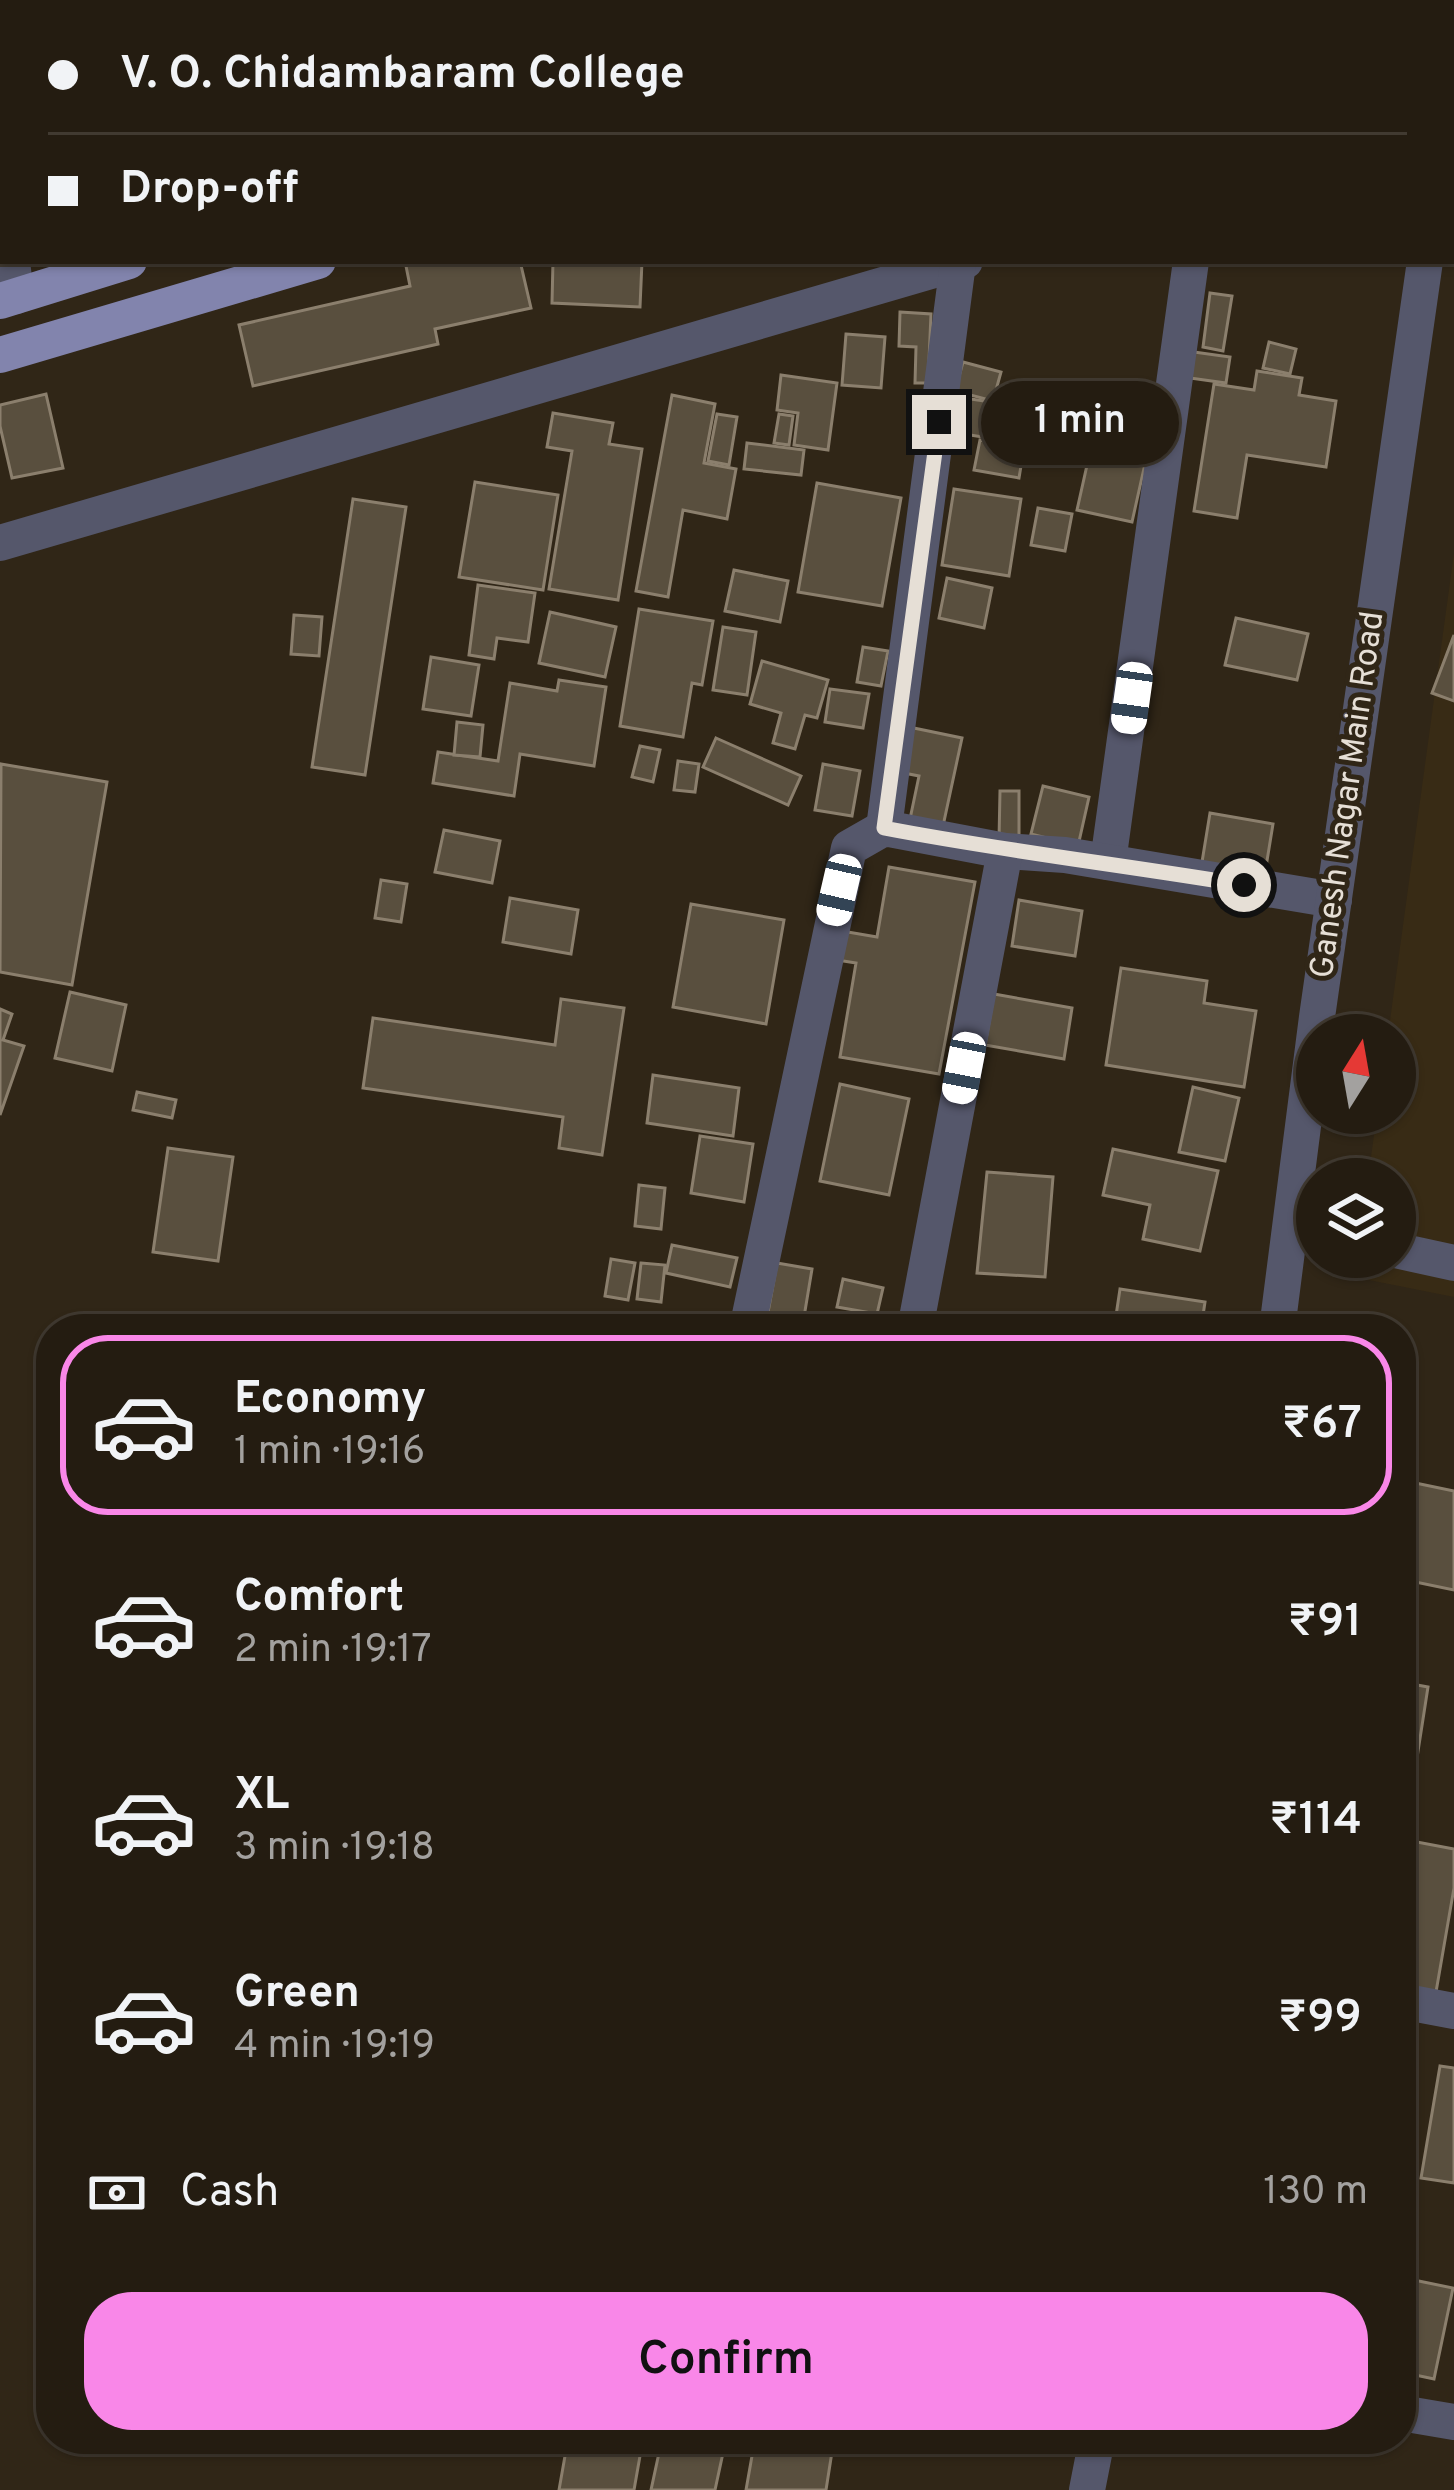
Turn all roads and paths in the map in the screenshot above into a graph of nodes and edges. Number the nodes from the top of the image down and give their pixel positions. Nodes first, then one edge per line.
1 (115, 264) edge
2 (308, 264) edge
3 (955, 264) edge
4 (962, 264) edge
5 (1191, 264) edge
6 (1425, 264) edge
7 (9, 286) edge
8 (0, 355) edge
9 (0, 543) edge
10 (884, 828) junction
11 (1005, 851) junction
12 (1108, 862) junction
13 (1334, 900) junction
14 (1310, 1158) edge
15 (1416, 1255) edge
16 (1296, 1259) edge
17 (1454, 1263) edge
18 (750, 1314) edge
19 (918, 1314) edge
20 (1281, 1314) edge
21 (1416, 2004) edge
22 (1454, 2011) edge
23 (1416, 2416) edge
24 (1454, 2422) edge
25 (1094, 2454) edge
26 (1088, 2490) edge

1 - 7 main road
2 - 8 main road
3 - 9 street
4 - 10 street
5 - 12 street
6 - 13 street, Ganesh Nagar Main Road
10 - 11 street
10 - 18 street
11 - 12 street
11 - 19 street
12 - 13 street
13 - 14 street, Ganesh Nagar Main Road
15 - 17 street
16 - 20 street, Ganesh Nagar Main Road
21 - 22 street
23 - 24 street
25 - 26 street

